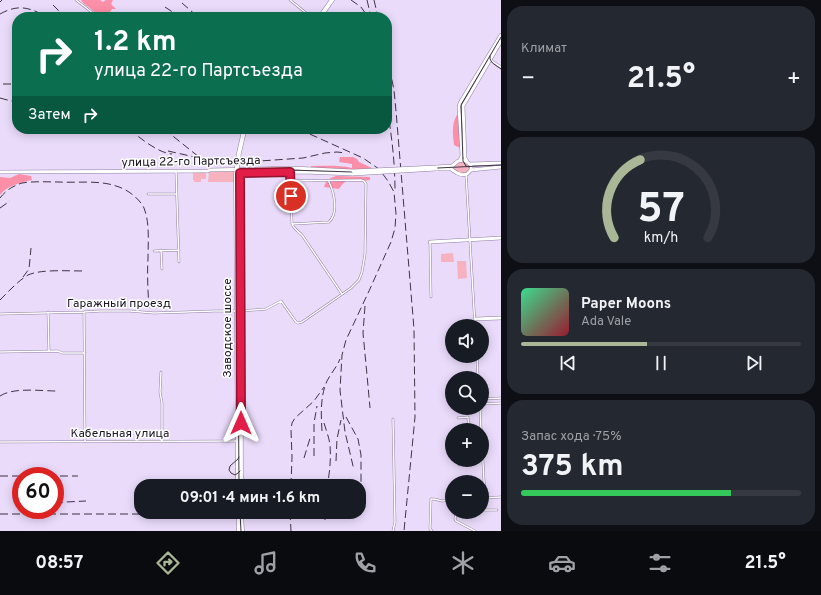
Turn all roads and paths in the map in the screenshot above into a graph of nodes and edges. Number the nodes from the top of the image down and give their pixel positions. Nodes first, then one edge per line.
1 (76, 0) edge
2 (290, 0) edge
3 (332, 0) edge
4 (92, 12) edge
5 (305, 12) edge
6 (324, 12) edge
7 (501, 35) edge
8 (501, 42) edge
9 (488, 59) junction
10 (501, 67) edge
11 (242, 134) edge
12 (460, 160) junction
13 (468, 162) junction
14 (501, 163) edge
15 (454, 164) junction
16 (501, 167) edge
17 (436, 168) junction
18 (290, 170) junction
19 (454, 170) junction
20 (471, 170) junction
21 (176, 171) junction
22 (239, 171) junction
23 (0, 172) edge
24 (466, 174) junction
25 (290, 181) junction
26 (329, 181) junction
27 (148, 194) dead end
28 (177, 194) junction
29 (292, 224) junction
30 (501, 238) edge
31 (470, 239) junction
32 (430, 242) joint
33 (154, 250) dead end
34 (161, 250) junction
35 (179, 250) junction
36 (179, 262) dead end
37 (162, 269) dead end
38 (342, 294) junction
39 (431, 297) dead end
40 (238, 311) junction
41 (48, 312) junction
42 (84, 312) junction
43 (0, 314) edge
44 (501, 318) edge
45 (475, 319) joint
46 (49, 351) junction
47 (0, 352) edge
48 (85, 353) junction
49 (161, 372) dead end
50 (489, 398) edge
51 (501, 398) edge
52 (501, 403) edge
53 (489, 404) edge
54 (458, 418) dead end
55 (392, 419) dead end
56 (468, 423) edge
57 (239, 441) junction
58 (0, 442) edge
59 (85, 442) junction
60 (162, 442) junction
61 (240, 479) edge
62 (501, 496) edge
63 (489, 497) edge
64 (445, 500) edge
65 (489, 510) edge
66 (497, 510) dead end
67 (240, 519) edge
68 (455, 519) edge
69 (240, 531) edge
70 (393, 531) edge
71 (432, 531) edge
72 (475, 531) edge

1 - 4 street
2 - 5 street
3 - 6 main road
7 - 9 main road
8 - 9 main road
9 - 10 street
9 - 12 main road
9 - 13 main road
11 - 22 main road, Заводское шоссе
12 - 13 main road
12 - 15 main road
13 - 14 main road
13 - 20 main road
15 - 17 main road, улица 22-го Партсъезда
15 - 19 main road
16 - 20 main road
17 - 18 main road, улица 22-го Партсъезда, bridge
17 - 19 main road, улица 22-го Партсъезда
18 - 22 main road, улица 22-го Партсъезда
18 - 25 street
19 - 24 main road
20 - 24 main road
21 - 22 main road, улица 22-го Партсъезда
21 - 23 main road, улица 22-го Партсъезда
21 - 28 street
22 - 40 main road, Заводское шоссе
24 - 31 street
25 - 26 street
25 - 29 street
26 - 29 street
26 - 38 street
27 - 28 street
28 - 35 street
29 - 38 street
30 - 31 main road
31 - 32 main road
31 - 45 street
32 - 39 street
33 - 34 street
34 - 35 street
34 - 37 street
35 - 36 street
38 - 40 street, Гаражный проезд
40 - 42 street, Гаражный проезд
40 - 57 main road, Заводское шоссе
41 - 42 street, Гаражный проезд
41 - 43 street, Гаражный проезд
41 - 46 street
42 - 48 street
44 - 45 main road
46 - 47 street
46 - 48 street
48 - 59 street
49 - 60 street
50 - 51 street
52 - 53 street
54 - 56 street
55 - 70 street
57 - 60 street, Кабельная улица
57 - 61 main road, Заводское шоссе
58 - 59 street, Кабельная улица
59 - 60 street, Кабельная улица
62 - 63 street
64 - 71 street
65 - 66 street
67 - 69 main road
68 - 72 street

